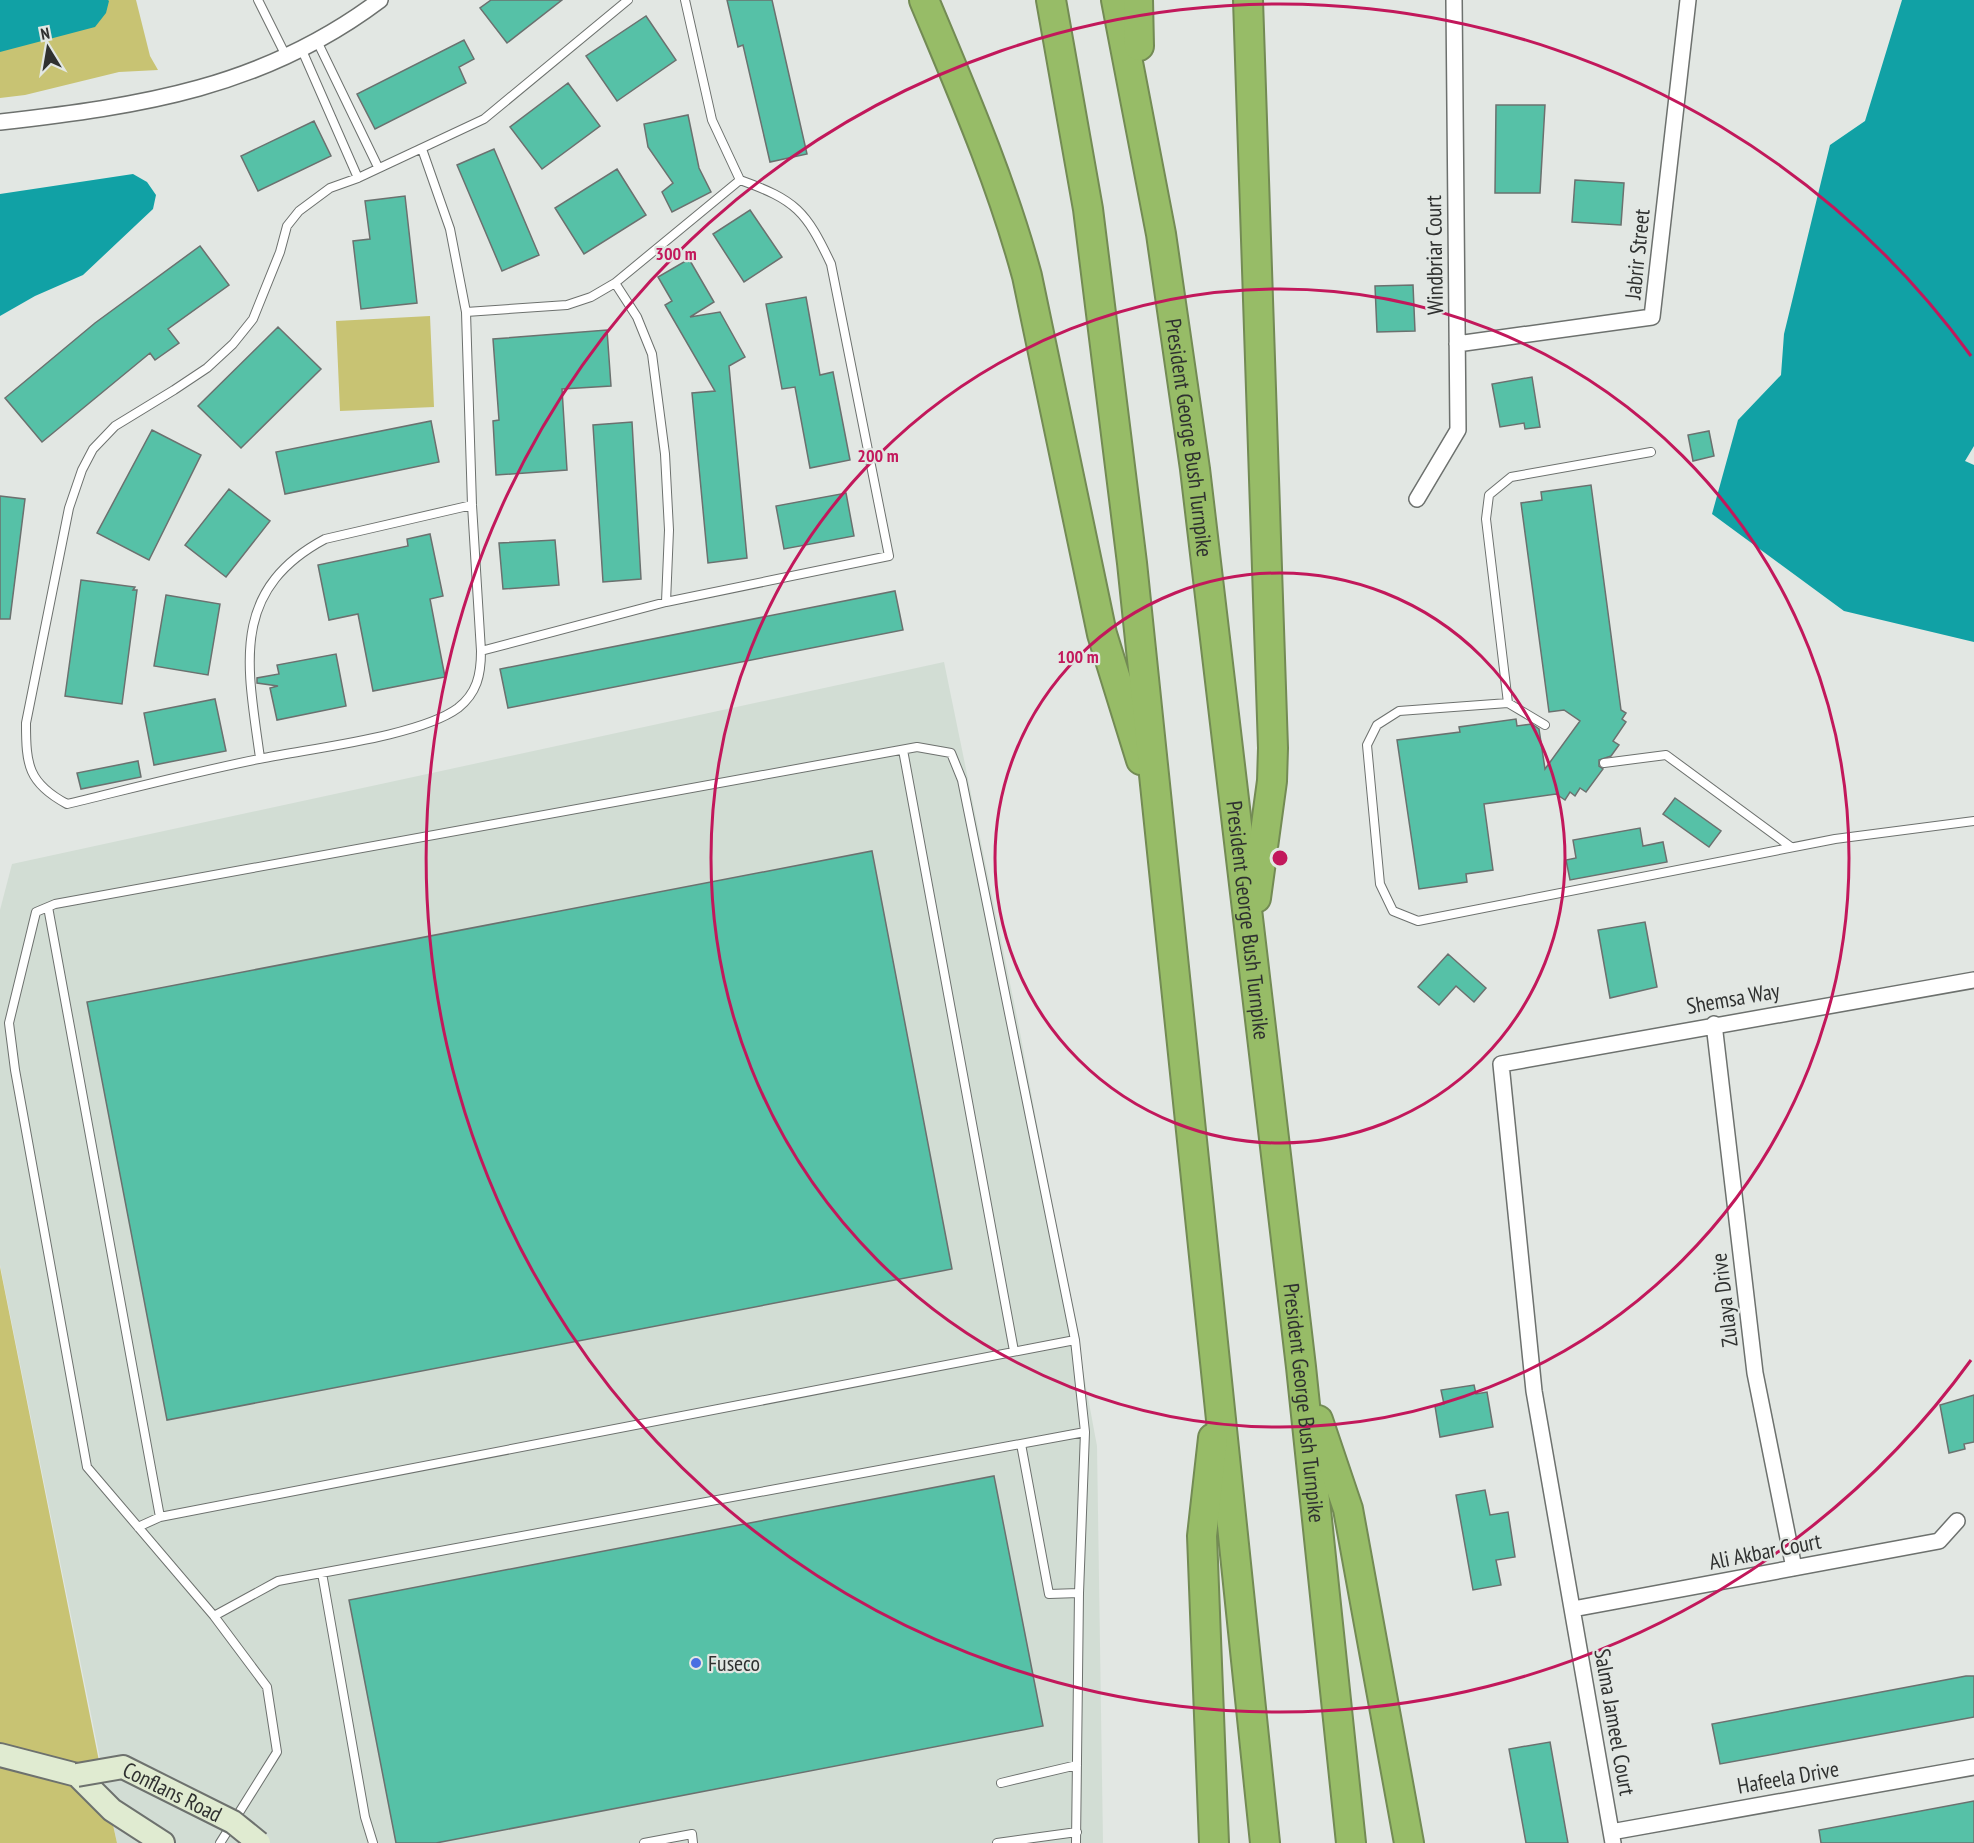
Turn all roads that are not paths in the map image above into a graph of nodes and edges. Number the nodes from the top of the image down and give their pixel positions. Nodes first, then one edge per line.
1 (258, 0) edge
2 (380, 0) edge
3 (628, 0) edge
4 (685, 0) edge
5 (924, 0) edge
6 (1051, 0) edge
7 (1116, 0) edge
8 (1138, 0) edge
9 (1248, 0) edge
10 (1454, 0) edge
11 (1688, 0) edge
12 (317, 41) junction
13 (302, 48) junction
14 (286, 56) junction
15 (0, 122) edge
16 (1142, 135) junction
17 (422, 148) junction
18 (378, 167) junction
19 (358, 178) junction
20 (740, 180) junction
21 (615, 283) junction
22 (466, 312) junction
23 (1457, 344) junction
24 (1651, 452) dead end
25 (1418, 499) dead end
26 (472, 505) junction
27 (666, 602) junction
28 (481, 651) junction
29 (1508, 703) junction
30 (1545, 725) dead end
31 (903, 750) junction
32 (260, 758) junction
33 (1604, 763) dead end
34 (1974, 821) edge
35 (1160, 823) junction
36 (1791, 848) junction
37 (48, 907) junction
38 (1252, 956) junction
39 (1974, 980) edge
40 (1714, 1024) junction
41 (1501, 1064) joint
42 (1075, 1340) junction
43 (1014, 1351) junction
44 (1302, 1367) junction
45 (1218, 1382) junction
46 (1085, 1432) junction
47 (1021, 1444) junction
48 (160, 1517) junction
49 (1957, 1521) dead end
50 (138, 1527) junction
51 (1794, 1568) junction
52 (322, 1573) junction
53 (1079, 1593) junction
54 (1573, 1609) junction
55 (214, 1616) junction
56 (0, 1755) edge
57 (1077, 1765) junction
58 (1974, 1767) edge
59 (77, 1775) junction
60 (1001, 1783) dead end
61 (233, 1822) junction
62 (1077, 1832) junction
63 (1612, 1837) edge
64 (163, 1843) edge
65 (220, 1843) edge
66 (259, 1843) edge
67 (373, 1843) edge
68 (644, 1843) edge
69 (693, 1843) edge
70 (997, 1843) edge
71 (1076, 1843) edge
72 (1214, 1843) edge
73 (1266, 1843) edge
74 (1351, 1843) edge
75 (1409, 1843) edge

1 - 14 lane
2 - 12 street
3 - 17 lane
4 - 20 lane
5 - 35 highway
6 - 35 highway
7 - 16 highway, President George Bush Turnpike
8 - 16 highway
9 - 38 highway
10 - 23 street, Windbriar Court
11 - 23 street, Jabrir Street
12 - 13 street
12 - 18 lane
13 - 14 street
13 - 19 lane
14 - 15 street
16 - 38 highway, President George Bush Turnpike
17 - 18 lane
17 - 22 lane
18 - 19 lane
19 - 32 lane
20 - 21 lane
20 - 27 lane
21 - 22 lane
21 - 27 lane
22 - 26 lane
23 - 25 street, Windbriar Court
24 - 29 lane
26 - 28 lane
26 - 32 lane
27 - 28 lane
28 - 32 lane
29 - 30 lane
29 - 36 lane
31 - 37 lane
31 - 42 lane
31 - 43 lane
33 - 36 lane
34 - 36 lane
35 - 45 highway
37 - 48 lane
37 - 50 lane
38 - 44 highway, President George Bush Turnpike
39 - 40 street, Shemsa Way
40 - 41 street, Shemsa Way
40 - 51 street, Zulaya Drive
41 - 54 street, Salma Jameel Court
42 - 43 lane
42 - 46 lane
43 - 48 lane
44 - 74 highway, President George Bush Turnpike
44 - 75 highway
45 - 72 highway
45 - 73 highway
46 - 47 lane
46 - 53 lane
47 - 52 lane
47 - 53 lane
48 - 50 lane
49 - 51 street, Ali Akbar Court
50 - 55 lane
51 - 54 street, Ali Akbar Court
52 - 55 lane
52 - 67 lane
53 - 57 lane
54 - 63 street, Salma Jameel Court
55 - 61 lane
56 - 59 street, Conflans Road
57 - 60 lane
57 - 62 lane
58 - 63 street, Hafeela Drive
59 - 61 street, Conflans Road, bridge
59 - 64 street, Conflans Road
61 - 65 lane
61 - 66 street, Conflans Road, bridge
62 - 70 lane
62 - 71 lane
68 - 69 lane

